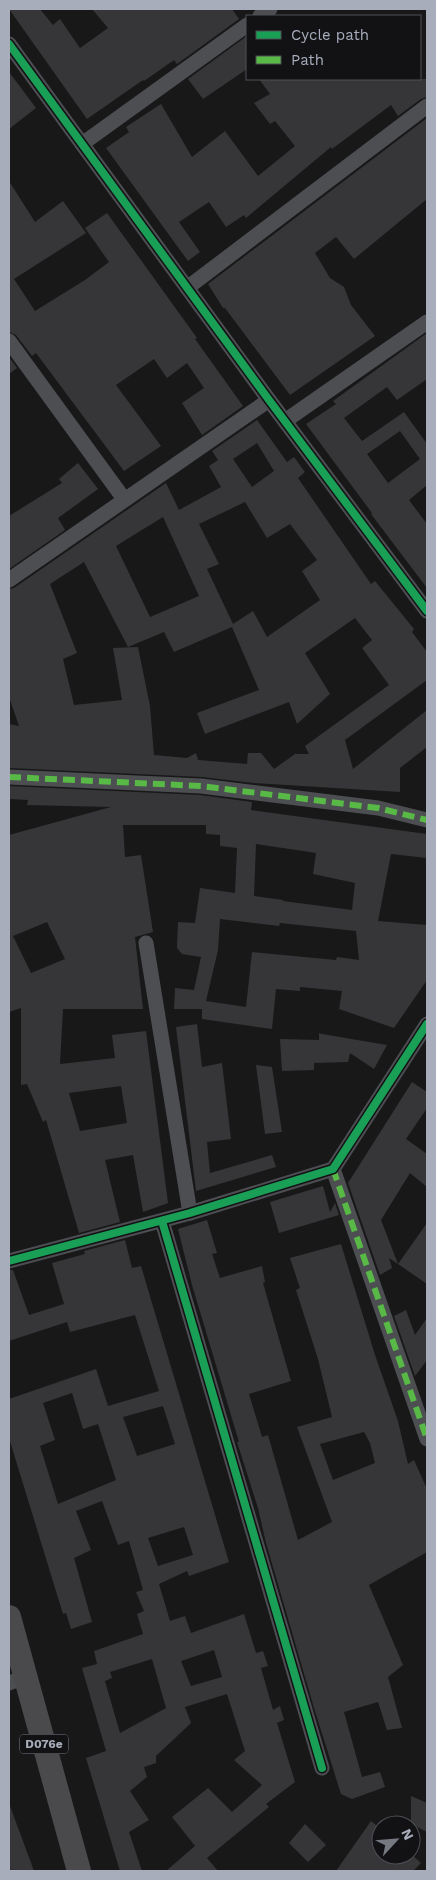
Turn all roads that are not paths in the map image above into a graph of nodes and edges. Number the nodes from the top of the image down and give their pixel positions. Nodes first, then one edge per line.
1 (246, 26) edge
2 (9, 44) edge
3 (427, 106) edge
4 (82, 144) junction
5 (187, 288) junction
6 (427, 322) edge
7 (9, 341) edge
8 (269, 400) junction
9 (285, 421) junction
10 (124, 499) junction
11 (9, 580) edge
12 (427, 611) edge
13 (9, 777) edge
14 (427, 820) edge
15 (146, 943) dead end
16 (427, 1024) edge
17 (333, 1169) junction
18 (190, 1213) junction
19 (162, 1221) junction
20 (9, 1261) edge
21 (426, 1428) edge
22 (9, 1617) edge
23 (17, 1680) edge
24 (322, 1768) dead end
25 (79, 1871) edge

1 - 4 street
2 - 4 street
3 - 5 street
4 - 5 street
5 - 8 street
6 - 9 street
7 - 10 street
8 - 9 street
8 - 10 street
9 - 12 street
10 - 11 street
13 - 14 street
15 - 18 street
16 - 17 street
17 - 18 street
17 - 21 street
18 - 19 street
19 - 20 street
19 - 24 street
22 - 23 main road, D076e
23 - 25 main road, D076e

